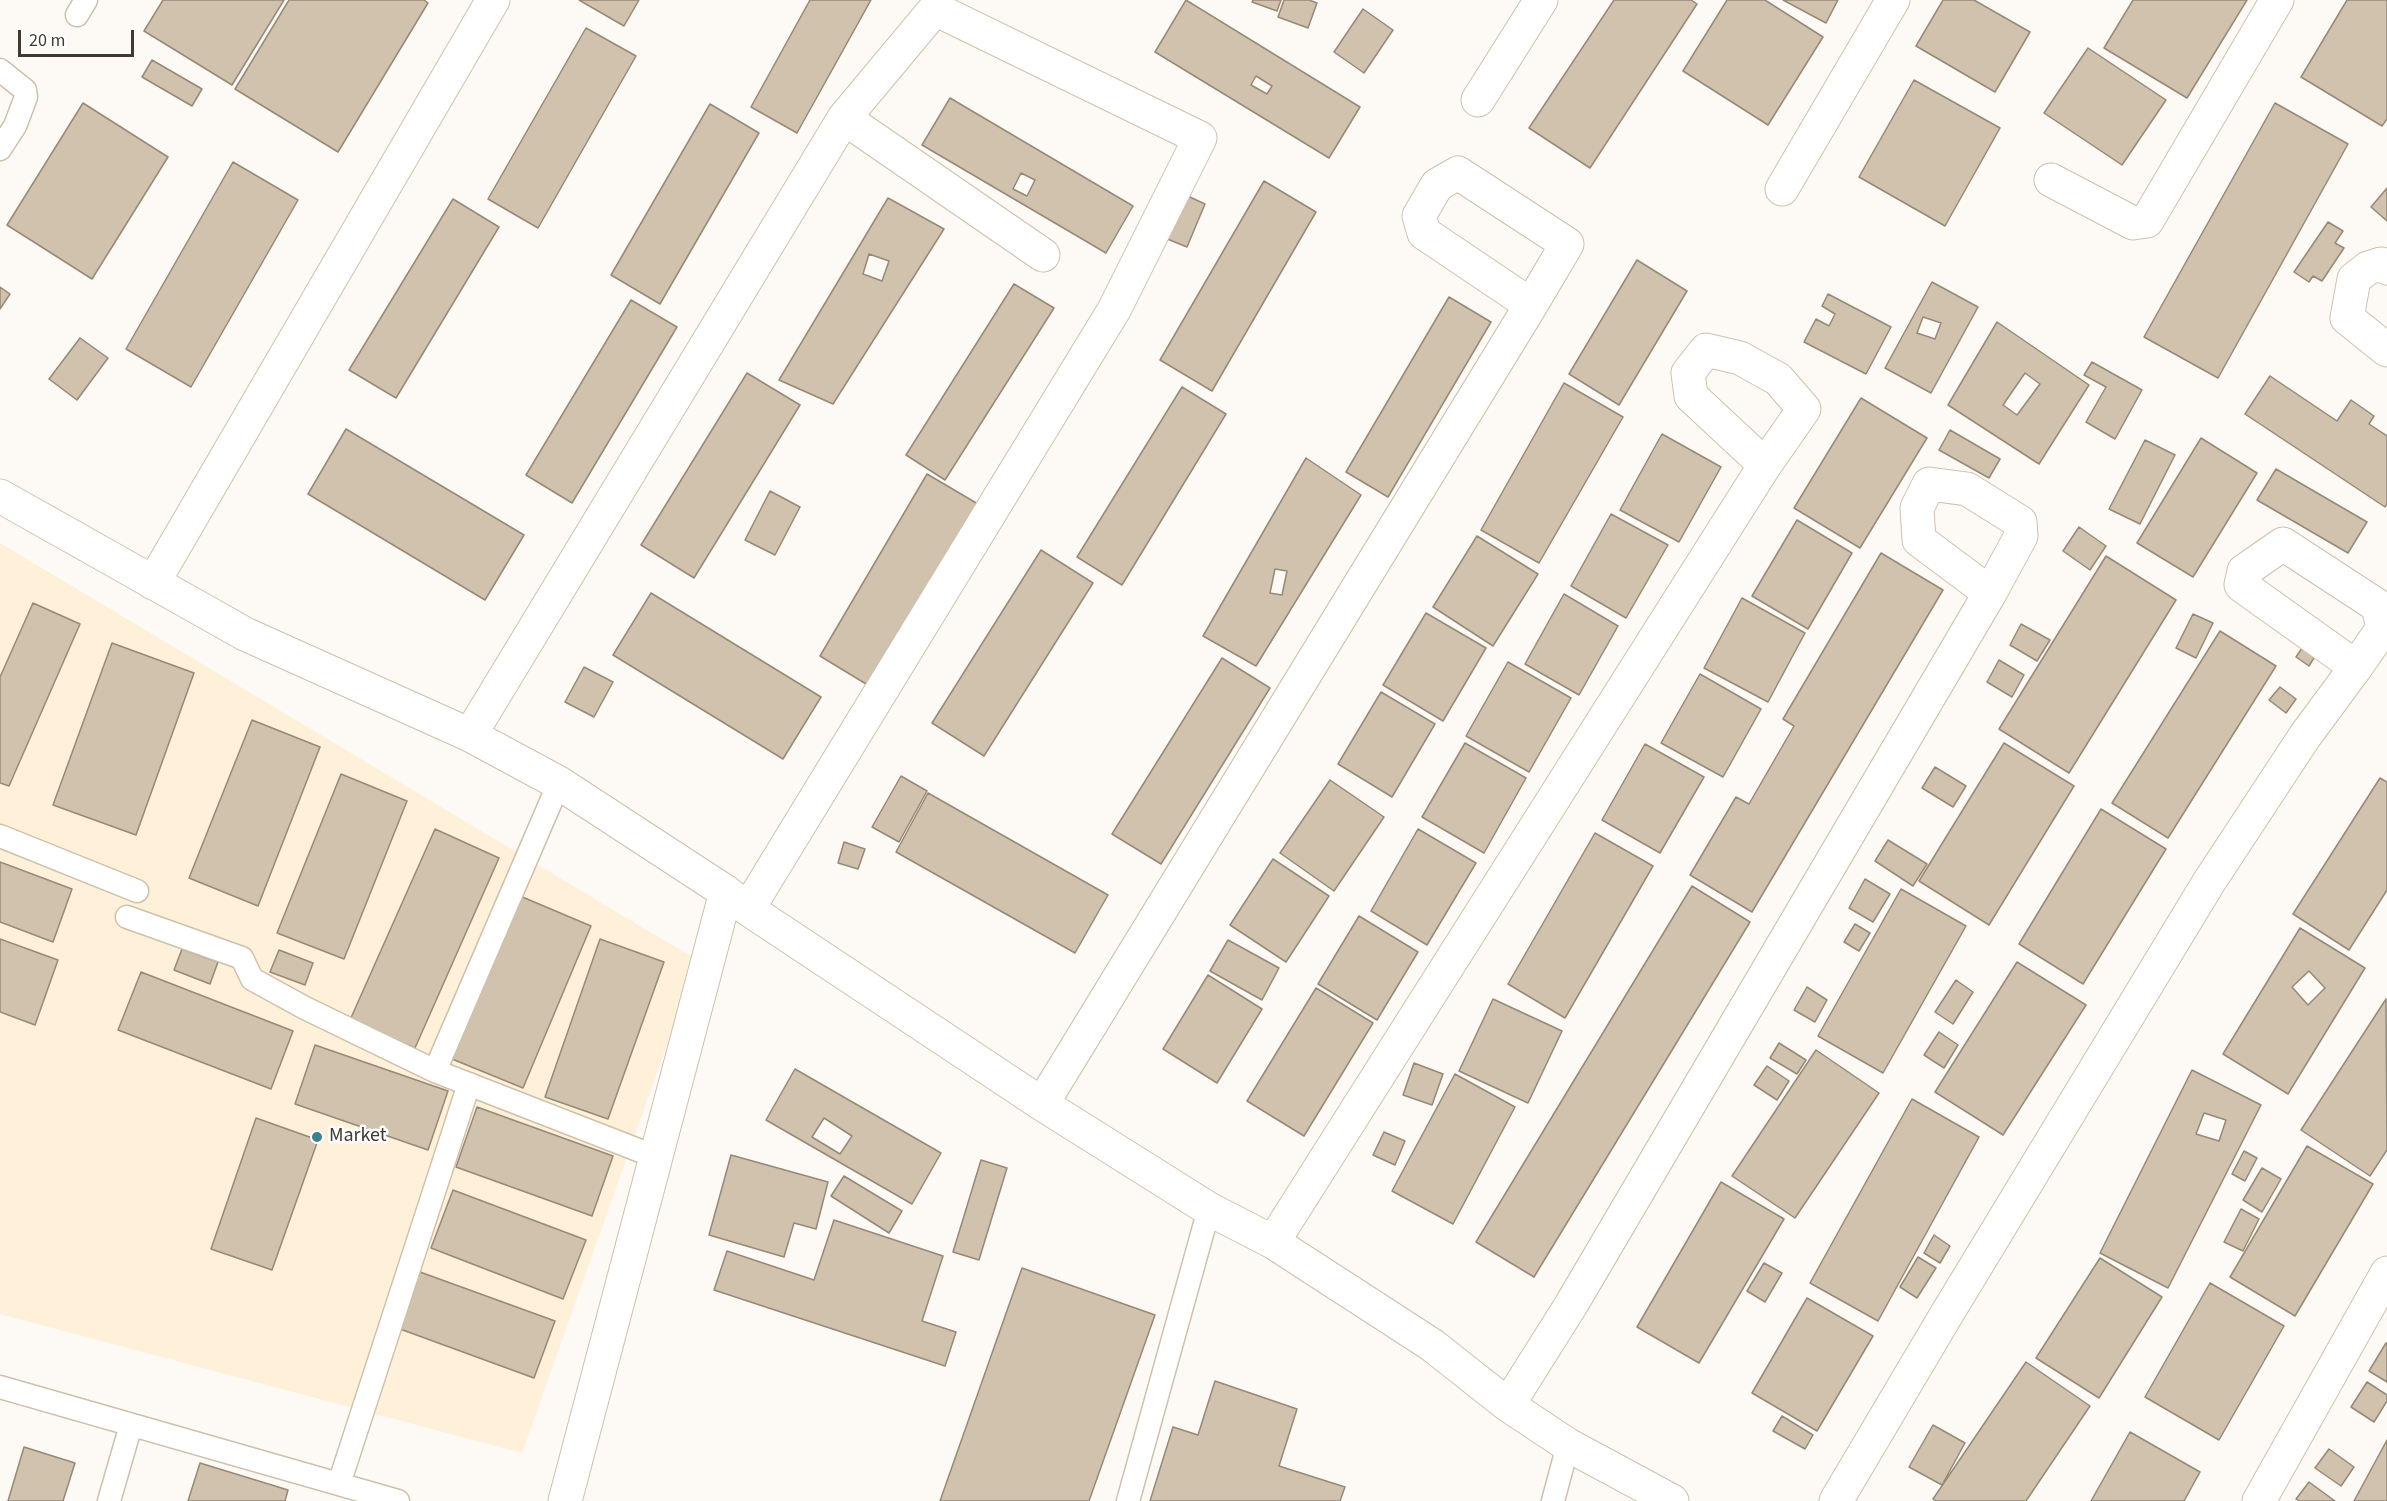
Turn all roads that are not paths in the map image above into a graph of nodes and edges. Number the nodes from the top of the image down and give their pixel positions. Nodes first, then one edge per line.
1 (493, 0) edge
2 (1541, 0) edge
3 (1893, 0) edge
4 (2277, 0) edge
5 (0, 70) edge
6 (1478, 100) dead end
7 (844, 118) junction
8 (0, 149) edge
9 (2050, 180) dead end
10 (1782, 189) dead end
11 (1043, 255) dead end
12 (2387, 268) edge
13 (1531, 304) dead end
14 (2387, 350) edge
15 (1765, 465) dead end
16 (0, 496) edge
17 (153, 583) junction
18 (1990, 593) dead end
19 (2356, 667) dead end
20 (470, 735) junction
21 (559, 783) junction
22 (0, 836) edge
23 (137, 891) dead end
24 (737, 901) junction
25 (127, 917) dead end
26 (435, 1071) junction
27 (468, 1084) junction
28 (1041, 1104) junction
29 (656, 1157) junction
30 (1209, 1209) junction
31 (1273, 1242) junction
32 (2387, 1272) edge
33 (0, 1387) edge
34 (1508, 1405) junction
35 (131, 1425) junction
36 (1568, 1446) junction
37 (339, 1484) junction
38 (109, 1501) edge
39 (398, 1501) edge
40 (565, 1501) edge
41 (1128, 1501) edge
42 (1553, 1501) edge
43 (1672, 1501) edge
44 (1836, 1501) edge
45 (2259, 1501) edge

1 - 17 street
2 - 6 street
3 - 10 street
4 - 9 street
5 - 8 lane
7 - 11 street
7 - 20 street
7 - 24 street
12 - 14 street
13 - 28 street
15 - 31 street
16 - 17 street
17 - 20 street
18 - 34 street
19 - 44 street
20 - 21 street
21 - 24 street
21 - 26 lane
22 - 23 lane
24 - 28 street
24 - 29 street
25 - 26 lane
26 - 27 lane
27 - 29 lane
27 - 37 lane
28 - 30 street
29 - 40 street
30 - 31 street
30 - 41 lane
31 - 34 street
32 - 45 street
33 - 35 lane
34 - 36 street
35 - 37 lane
35 - 38 lane
36 - 42 lane
36 - 43 street
37 - 39 lane

